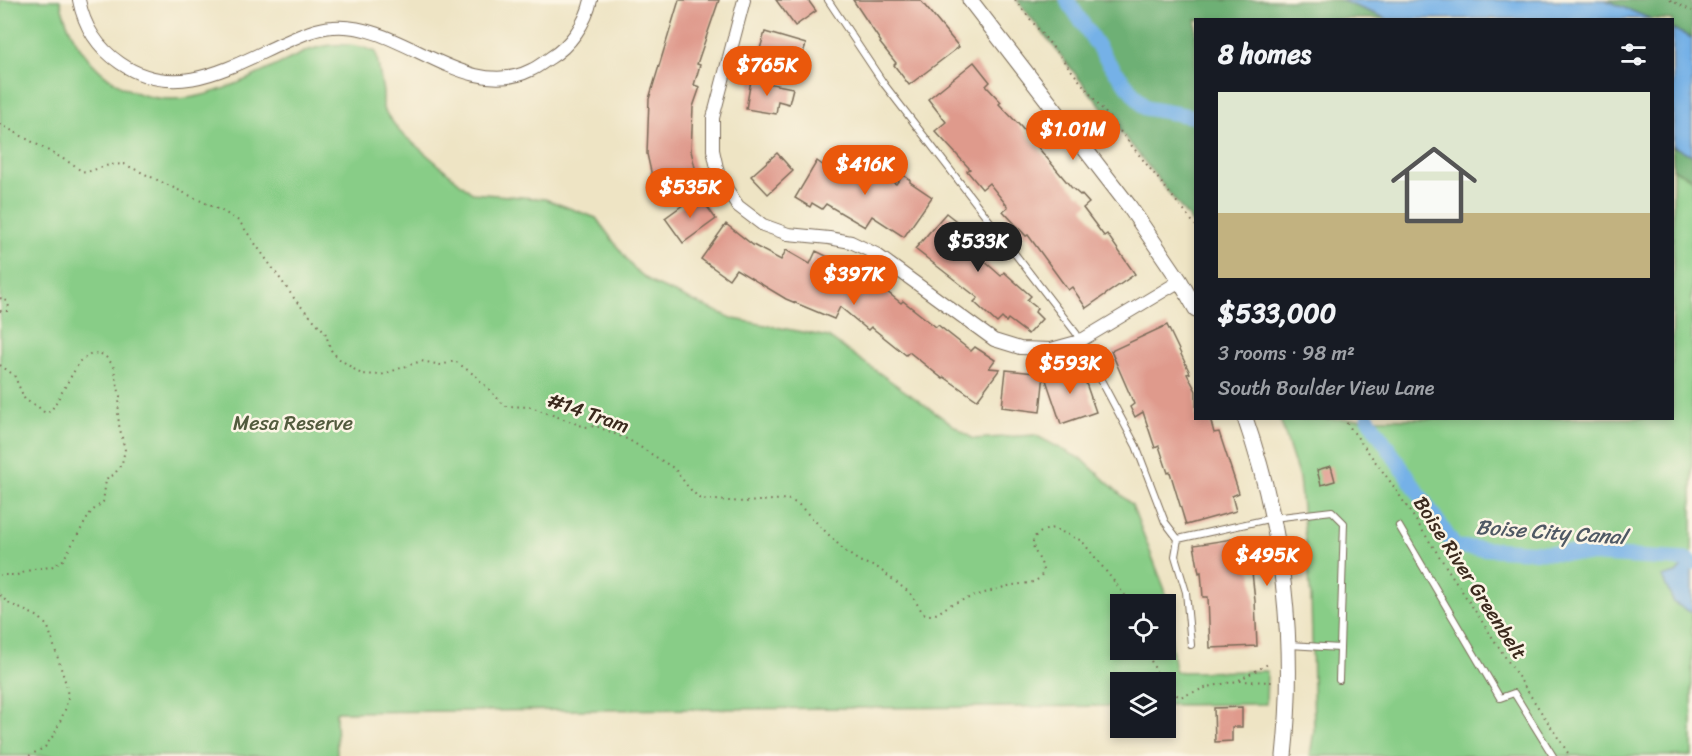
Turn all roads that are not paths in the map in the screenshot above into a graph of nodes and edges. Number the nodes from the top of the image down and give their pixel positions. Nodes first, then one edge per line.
1 (79, 0) edge
2 (591, 0) edge
3 (744, 0) edge
4 (828, 0) edge
5 (970, 0) edge
6 (1180, 281) junction
7 (1194, 306) edge
8 (1080, 341) junction
9 (1246, 420) edge
10 (1273, 518) junction
11 (1398, 526) dead end
12 (1178, 539) junction
13 (1191, 645) dead end
14 (1289, 645) junction
15 (1340, 648) junction
16 (1339, 680) dead end
17 (1284, 756) edge
18 (1553, 756) edge

1 - 2 street
3 - 8 street
4 - 8 lane
5 - 6 street
6 - 7 street
6 - 8 street
8 - 12 lane
9 - 10 street
10 - 12 lane
10 - 14 street
10 - 15 lane
11 - 18 lane
12 - 13 lane
14 - 15 lane
14 - 17 street
15 - 16 lane

